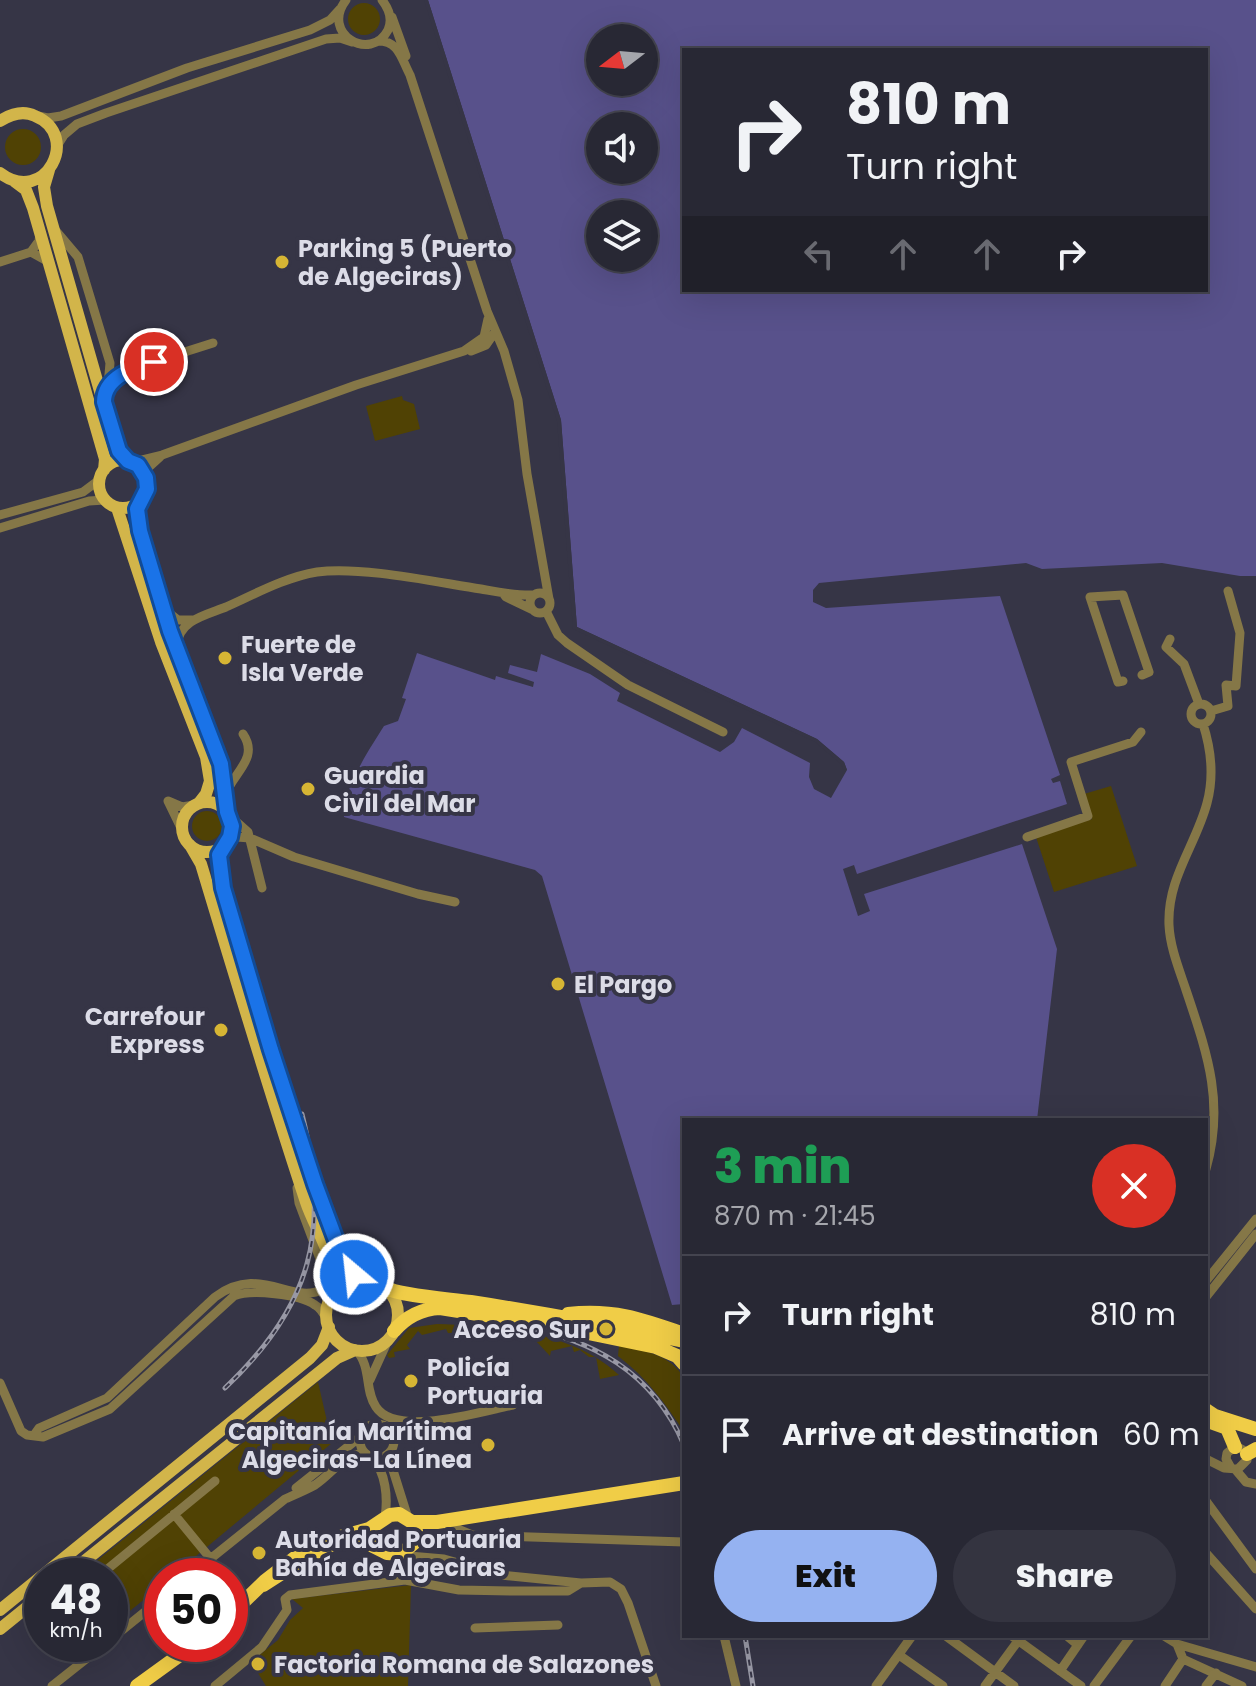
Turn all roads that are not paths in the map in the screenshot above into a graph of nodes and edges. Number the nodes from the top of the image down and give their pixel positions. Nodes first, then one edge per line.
1 (343, 4) edge
2 (385, 4) edge
3 (378, 41) junction
4 (352, 42) junction
5 (410, 75) junction
6 (37, 116) junction
7 (0, 121) edge
8 (57, 146) junction
9 (49, 170) junction
10 (0, 173) edge
11 (14, 181) junction
12 (51, 221) junction
13 (40, 233) junction
14 (31, 252) junction
15 (0, 262) edge
16 (49, 262) junction
17 (487, 311) junction
18 (495, 332) junction
19 (213, 343) dead end
20 (484, 347) junction
21 (464, 351) junction
22 (94, 369) junction
23 (510, 369) junction
24 (113, 379) junction
25 (104, 402) junction
26 (162, 455) junction
27 (130, 461) junction
28 (102, 475) junction
29 (146, 478) junction
30 (105, 500) junction
31 (139, 503) junction
32 (117, 508) junction
33 (0, 515) edge
34 (0, 528) edge
35 (543, 573) junction
36 (1228, 591) dead end
37 (503, 593) junction
38 (535, 594) junction
39 (549, 599) junction
40 (163, 608) junction
41 (533, 610) junction
42 (546, 611) junction
43 (192, 620) junction
44 (1170, 639) dead end
45 (177, 649) junction
46 (1142, 675) dead end
47 (1123, 681) dead end
48 (1199, 704) junction
49 (1211, 711) junction
50 (1203, 724) junction
51 (723, 732) dead end
52 (1141, 732) dead end
53 (243, 734) dead end
54 (225, 796) junction
55 (197, 804) junction
56 (229, 814) junction
57 (183, 832) junction
58 (1027, 837) dead end
59 (250, 838) junction
60 (225, 844) junction
61 (190, 845) junction
62 (262, 888) dead end
63 (455, 902) dead end
64 (1208, 1161) edge
65 (295, 1169) junction
66 (1256, 1219) edge
67 (1256, 1234) edge
68 (363, 1279) junction
69 (1208, 1279) edge
70 (386, 1288) junction
71 (334, 1293) junction
72 (1208, 1294) edge
73 (550, 1315) junction
74 (641, 1319) junction
75 (328, 1323) junction
76 (621, 1328) junction
77 (682, 1333) edge
78 (392, 1334) junction
79 (682, 1341) edge
80 (356, 1350) junction
81 (666, 1350) junction
82 (682, 1351) edge
83 (682, 1362) edge
84 (370, 1380) junction
85 (0, 1383) edge
86 (513, 1405) dead end
87 (1208, 1416) edge
88 (1256, 1429) edge
89 (34, 1435) junction
90 (360, 1437) junction
91 (391, 1451) junction
92 (369, 1456) junction
93 (1241, 1459) edge
94 (1208, 1460) edge
95 (215, 1481) dead end
96 (1256, 1484) edge
97 (682, 1485) edge
98 (666, 1488) junction
99 (285, 1499) junction
100 (1208, 1504) edge
101 (174, 1514) junction
102 (482, 1519) junction
103 (382, 1520) junction
104 (446, 1524) junction
105 (490, 1534) junction
106 (414, 1535) junction
107 (682, 1542) edge
108 (390, 1553) junction
109 (1208, 1555) edge
110 (88, 1558) edge
111 (121, 1558) edge
112 (210, 1558) joint
113 (1256, 1569) edge
114 (581, 1583) junction
115 (263, 1585) junction
116 (248, 1599) edge
117 (1256, 1609) edge
118 (0, 1610) edge
119 (24, 1610) edge
120 (144, 1613) edge
121 (128, 1625) edge
122 (558, 1625) dead end
123 (475, 1628) dead end
124 (0, 1629) edge
125 (724, 1638) edge
126 (911, 1638) edge
127 (949, 1638) edge
128 (1015, 1638) edge
129 (1130, 1638) edge
130 (1167, 1638) edge
131 (1081, 1640) edge
132 (1177, 1644) junction
133 (899, 1655) junction
134 (1183, 1659) junction
135 (82, 1662) edge
136 (172, 1662) edge
137 (1256, 1667) edge
138 (1060, 1671) junction
139 (995, 1673) junction
140 (1216, 1673) junction
141 (142, 1685) edge
142 (52, 1686) edge
143 (215, 1686) edge
144 (656, 1686) edge
145 (736, 1686) edge
146 (876, 1686) edge
147 (943, 1686) edge
148 (985, 1686) edge
149 (1014, 1686) edge
150 (1081, 1686) edge
151 (1094, 1686) edge
152 (1165, 1686) edge
153 (1206, 1686) edge
154 (1242, 1686) edge

1 - 4 street
1 - 6 street
2 - 3 street
2 - 5 street
3 - 4 street
3 - 5 street
4 - 8 street
5 - 17 street
6 - 7 main road
6 - 8 main road
8 - 9 main road
9 - 11 main road
9 - 12 main road
10 - 11 main road
11 - 13 main road
12 - 22 main road
12 - 24 street
13 - 14 street
13 - 16 main road
14 - 15 street
14 - 16 street
16 - 28 main road
17 - 18 street
17 - 21 street
18 - 20 street
18 - 23 street
19 - 24 street
20 - 21 street
20 - 23 street
21 - 26 street
22 - 24 street
22 - 25 main road
23 - 35 street
24 - 25 street
25 - 27 main road
26 - 27 street
26 - 29 street
27 - 28 main road
27 - 29 main road
28 - 30 main road
28 - 33 street
29 - 31 main road
30 - 32 main road
30 - 34 street
31 - 32 main road
31 - 40 main road
32 - 55 main road
35 - 38 street
35 - 39 street
36 - 49 street
37 - 38 street
37 - 41 street
37 - 43 street
38 - 39 street
38 - 41 street
39 - 42 street
40 - 43 street
40 - 45 main road
41 - 42 street
42 - 51 street
43 - 45 street
44 - 48 street
45 - 54 main road
46 - 47 street
48 - 49 street
48 - 50 street
49 - 50 street
50 - 64 street
52 - 58 street
53 - 54 street
54 - 56 main road
55 - 56 main road
55 - 57 main road
55 - 57 street
56 - 59 street
56 - 60 main road
57 - 61 main road
59 - 60 street
59 - 62 street
59 - 63 street
60 - 61 main road
60 - 68 main road
61 - 65 main road
65 - 71 main road
65 - 89 street
66 - 69 street
67 - 72 street
68 - 70 main road
68 - 71 main road
70 - 73 highway
70 - 78 main road
71 - 75 main road
73 - 74 highway
73 - 76 highway
74 - 76 highway
74 - 77 highway
75 - 80 main road
75 - 89 street
75 - 118 main road
76 - 79 highway
78 - 80 main road
78 - 81 highway
78 - 84 street
80 - 84 street
80 - 110 main road
81 - 82 highway
81 - 83 highway
84 - 86 street
85 - 89 street
87 - 88 highway
87 - 93 highway
90 - 91 street
90 - 92 street
90 - 99 street
91 - 92 street
91 - 106 street
92 - 99 street
92 - 103 street
93 - 94 street
93 - 96 street
95 - 101 street
97 - 98 highway
98 - 102 highway
98 - 106 highway
99 - 112 street
100 - 113 street
101 - 111 street
101 - 112 street
102 - 104 highway
102 - 105 street
103 - 106 highway
103 - 108 highway
103 - 115 highway
104 - 105 street
104 - 106 highway
105 - 107 street
106 - 108 highway
106 - 114 street
108 - 115 highway
109 - 117 street
114 - 143 street
114 - 144 street
115 - 116 highway
119 - 124 main road
120 - 121 street
122 - 123 street
125 - 145 street
126 - 133 street
127 - 139 street
128 - 138 street
128 - 139 street
129 - 151 street
130 - 132 street
131 - 138 street
132 - 134 street
132 - 137 street
133 - 146 street
133 - 147 street
134 - 140 street
134 - 152 street
135 - 142 street
136 - 141 highway
138 - 150 street
139 - 148 street
139 - 149 street
140 - 153 street
140 - 154 street

